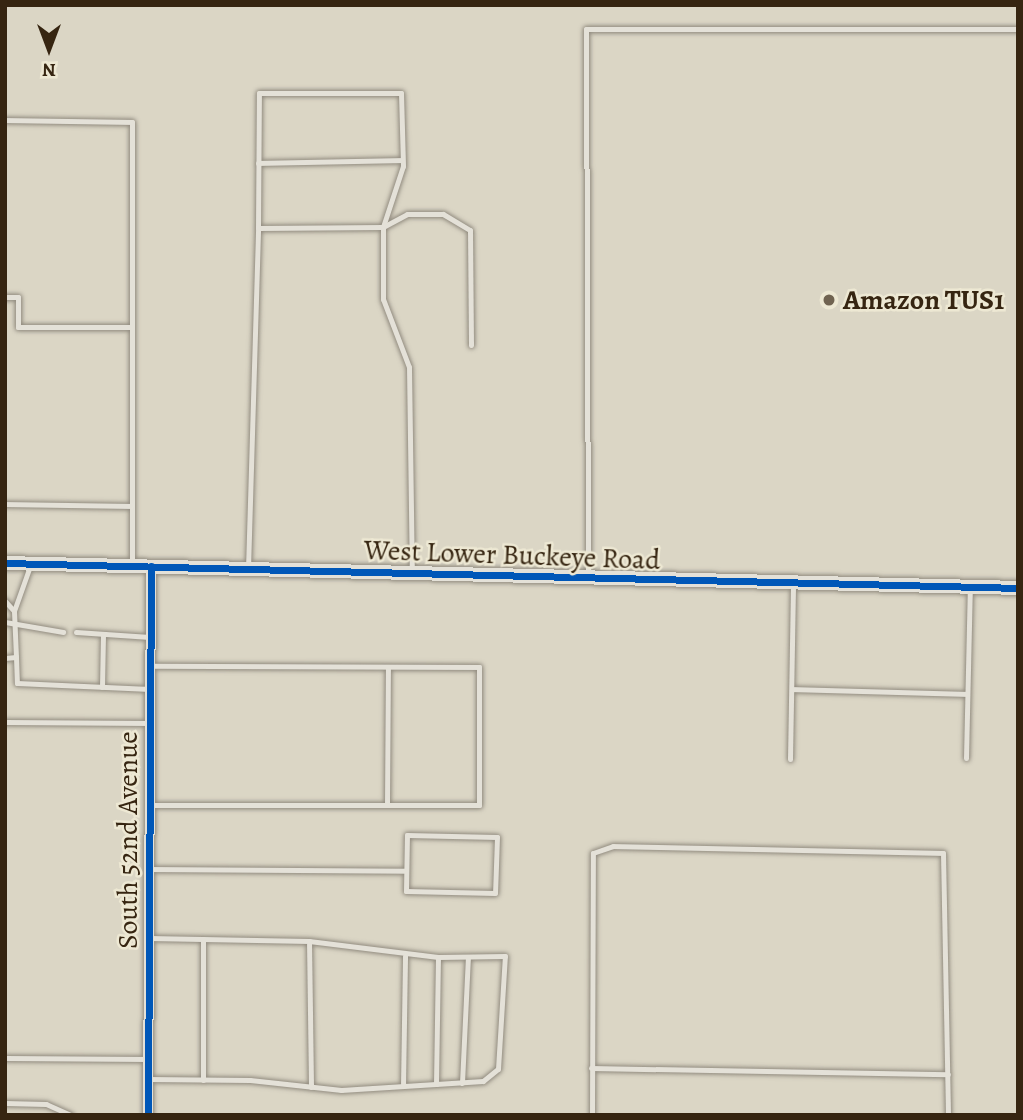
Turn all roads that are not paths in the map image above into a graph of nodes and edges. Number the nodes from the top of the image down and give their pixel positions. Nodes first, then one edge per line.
1 (1018, 29) edge
2 (5, 120) edge
3 (402, 160) junction
4 (258, 163) junction
5 (383, 227) junction
6 (258, 228) junction
7 (5, 297) edge
8 (132, 327) junction
9 (471, 345) dead end
10 (5, 504) edge
11 (131, 506) junction
12 (5, 564) edge
13 (30, 564) junction
14 (132, 565) junction
15 (151, 566) junction
16 (248, 569) junction
17 (412, 574) junction
18 (588, 579) junction
19 (793, 583) junction
20 (970, 587) junction
21 (1018, 588) edge
22 (5, 601) edge
23 (14, 611) junction
24 (5, 622) edge
25 (15, 622) junction
26 (63, 632) dead end
27 (76, 632) dead end
28 (103, 635) junction
29 (150, 637) junction
30 (5, 657) edge
31 (16, 657) junction
32 (150, 666) junction
33 (388, 667) junction
34 (102, 687) junction
35 (150, 689) junction
36 (792, 689) junction
37 (967, 694) junction
38 (5, 722) edge
39 (150, 723) junction
40 (966, 758) dead end
41 (790, 759) dead end
42 (387, 804) junction
43 (150, 805) junction
44 (149, 869) junction
45 (406, 871) junction
46 (149, 938) junction
47 (203, 939) junction
48 (309, 941) junction
49 (405, 956) junction
50 (438, 957) junction
51 (468, 957) junction
52 (5, 1058) edge
53 (149, 1059) junction
54 (591, 1068) junction
55 (948, 1074) junction
56 (148, 1079) junction
57 (203, 1080) junction
58 (462, 1083) junction
59 (436, 1084) junction
60 (403, 1086) junction
61 (312, 1087) junction
62 (5, 1103) edge
63 (71, 1115) edge
64 (148, 1115) edge
65 (592, 1115) edge
66 (948, 1115) edge

1 - 18 lane
2 - 8 lane
3 - 4 lane
3 - 4 lane
3 - 5 lane
4 - 6 lane
5 - 6 lane
5 - 9 lane
5 - 17 lane
6 - 16 lane
7 - 8 lane
8 - 11 lane
10 - 11 lane
11 - 14 lane
12 - 13 main road, West Lower Buckeye Road
13 - 14 main road, West Lower Buckeye Road
13 - 23 lane
14 - 15 main road, West Lower Buckeye Road
15 - 16 main road, West Lower Buckeye Road
15 - 29 street, South 52nd Avenue
16 - 17 main road, West Lower Buckeye Road
17 - 18 main road, West Lower Buckeye Road
18 - 19 main road, West Lower Buckeye Road
19 - 20 main road, West Lower Buckeye Road
19 - 36 lane
20 - 21 main road, West Lower Buckeye Road
20 - 37 lane
22 - 23 lane
23 - 25 lane
24 - 25 lane
25 - 26 lane
25 - 31 lane
27 - 28 lane
28 - 29 lane
28 - 34 lane
29 - 32 street, South 52nd Avenue
30 - 31 lane
31 - 34 lane
32 - 33 lane
32 - 35 street, South 52nd Avenue
33 - 42 lane
33 - 42 lane
34 - 35 lane
35 - 39 street, South 52nd Avenue
36 - 37 lane
36 - 41 lane
37 - 40 lane
38 - 39 lane
39 - 43 street, South 52nd Avenue
42 - 43 lane
43 - 44 street, South 52nd Avenue
44 - 45 lane
44 - 46 street, South 52nd Avenue
45 - 45 lane
46 - 47 lane
46 - 53 street, South 52nd Avenue
47 - 48 lane
47 - 57 lane
48 - 49 lane
48 - 61 lane
49 - 50 lane
49 - 60 lane
50 - 51 lane
50 - 59 lane
51 - 58 lane
51 - 58 lane
52 - 53 lane
53 - 56 street, South 52nd Avenue
54 - 55 lane
54 - 55 lane
54 - 65 lane
55 - 66 lane
56 - 57 lane
56 - 64 street, South 52nd Avenue
57 - 61 lane
58 - 59 lane
59 - 60 lane
60 - 61 lane
62 - 63 lane

